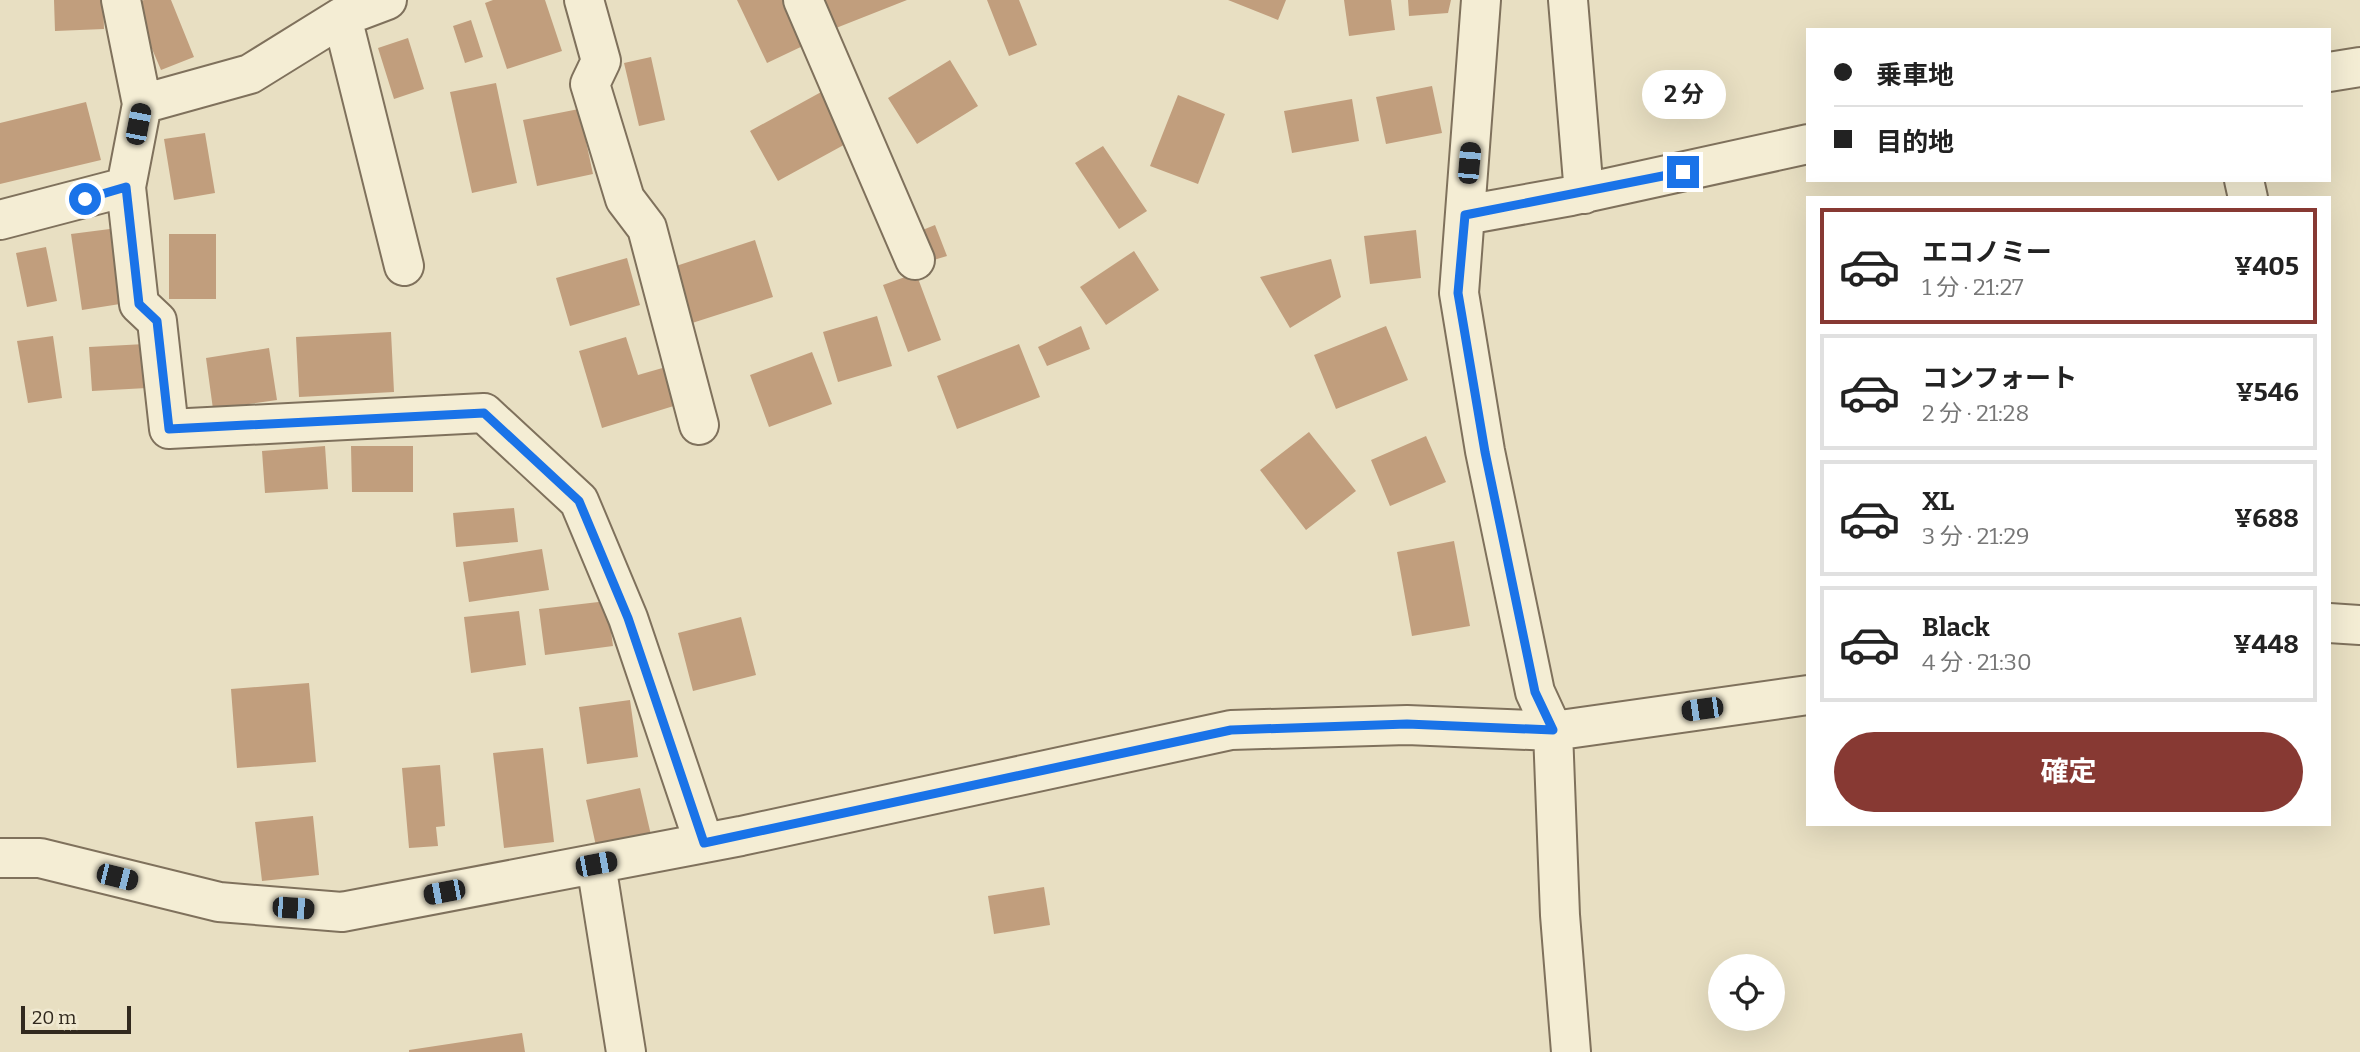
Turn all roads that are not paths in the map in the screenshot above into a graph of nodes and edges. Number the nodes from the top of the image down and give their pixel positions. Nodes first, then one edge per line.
1 (121, 0) edge
2 (387, 0) edge
3 (584, 0) edge
4 (803, 0) edge
5 (1481, 0) edge
6 (1568, 0) edge
7 (342, 17) junction
8 (2360, 67) edge
9 (2331, 72) edge
10 (142, 104) junction
11 (1806, 144) edge
12 (126, 187) junction
13 (1584, 194) junction
14 (1465, 215) junction
15 (0, 220) edge
16 (915, 260) dead end
17 (404, 266) dead end
18 (699, 425) dead end
19 (2331, 623) edge
20 (2360, 625) edge
21 (1806, 695) edge
22 (1553, 730) junction
23 (704, 843) junction
24 (0, 858) edge
25 (596, 864) junction
26 (626, 1052) edge
27 (1571, 1052) edge

1 - 10 street
2 - 7 street
3 - 18 street
4 - 16 street
5 - 14 street
6 - 13 street
7 - 10 street
7 - 17 street
8 - 9 street
10 - 12 street
11 - 13 street
12 - 15 street
12 - 23 street
13 - 14 street
14 - 22 street
19 - 20 street
21 - 22 street
22 - 23 street
22 - 27 street
23 - 25 street
24 - 25 street
25 - 26 street

